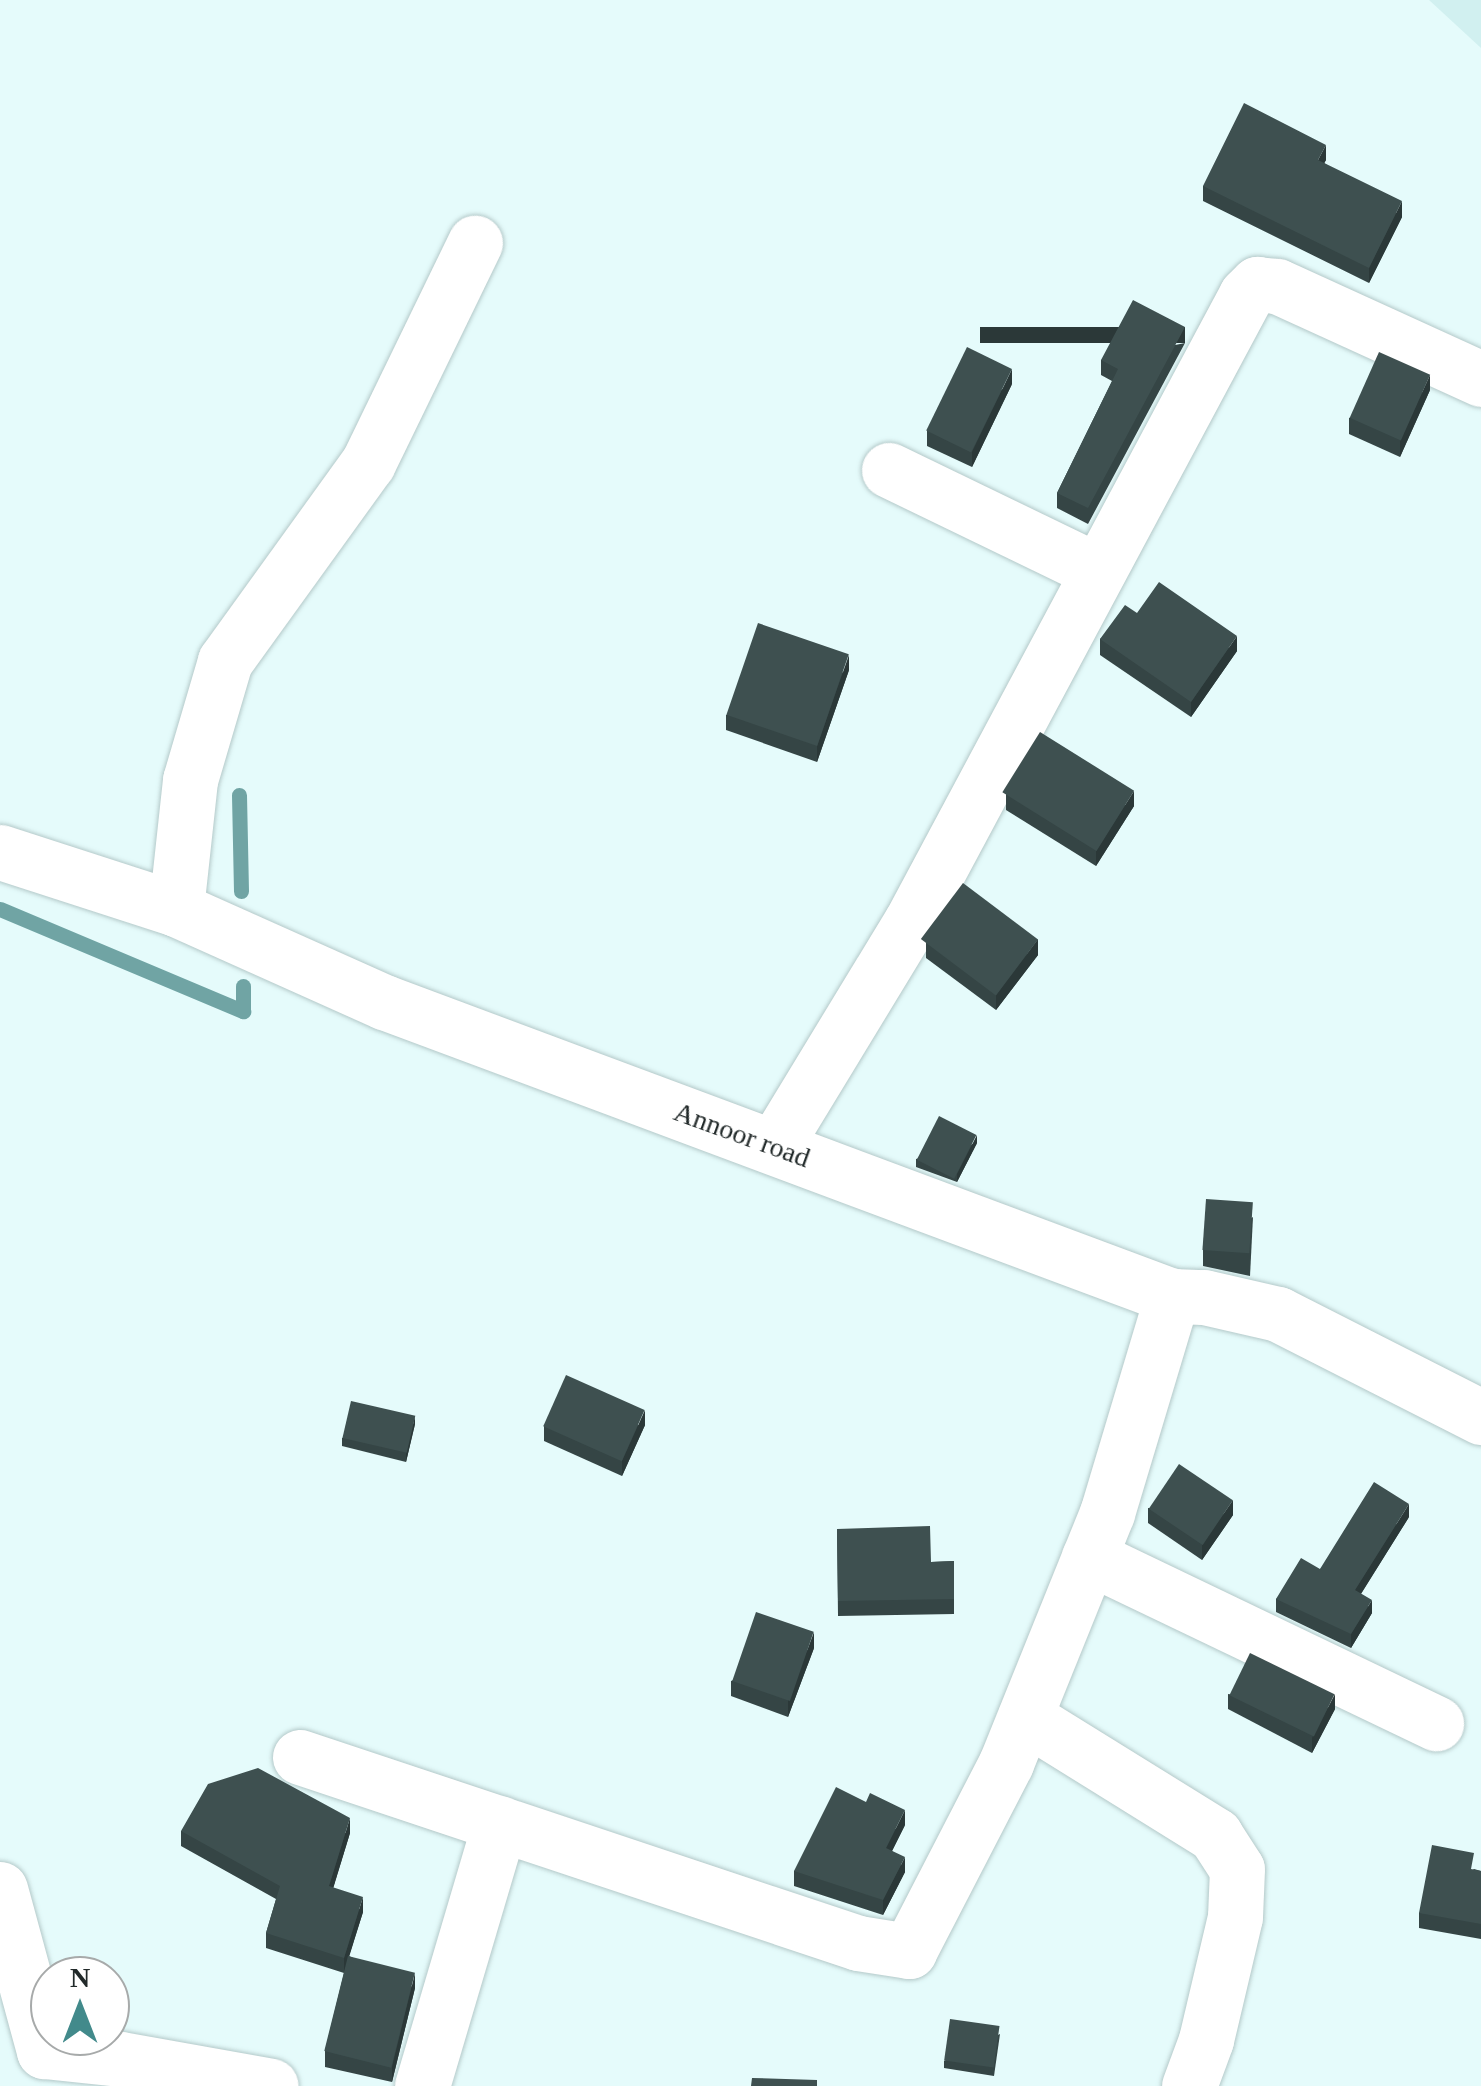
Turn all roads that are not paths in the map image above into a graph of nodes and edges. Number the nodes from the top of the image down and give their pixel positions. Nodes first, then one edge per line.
1 (475, 243) dead end
2 (1481, 380) edge
3 (889, 470) dead end
4 (1098, 571) junction
5 (0, 852) edge
6 (176, 909) junction
7 (774, 1147) junction
8 (1172, 1296) junction
9 (1481, 1416) edge
10 (1090, 1557) junction
11 (1025, 1718) junction
12 (1436, 1723) dead end
13 (300, 1757) dead end
14 (500, 1824) junction
15 (0, 1889) edge
16 (272, 2086) edge
17 (422, 2086) edge
18 (1189, 2086) edge

1 - 6 street
2 - 4 street
3 - 4 street
4 - 7 street
5 - 6 street, Annoor road
6 - 7 street, Annoor road
7 - 8 street, Annoor road
8 - 9 street, Annoor road
8 - 10 street
10 - 11 street
10 - 12 street
11 - 14 street
11 - 18 street
13 - 14 street
14 - 17 street
15 - 16 street

